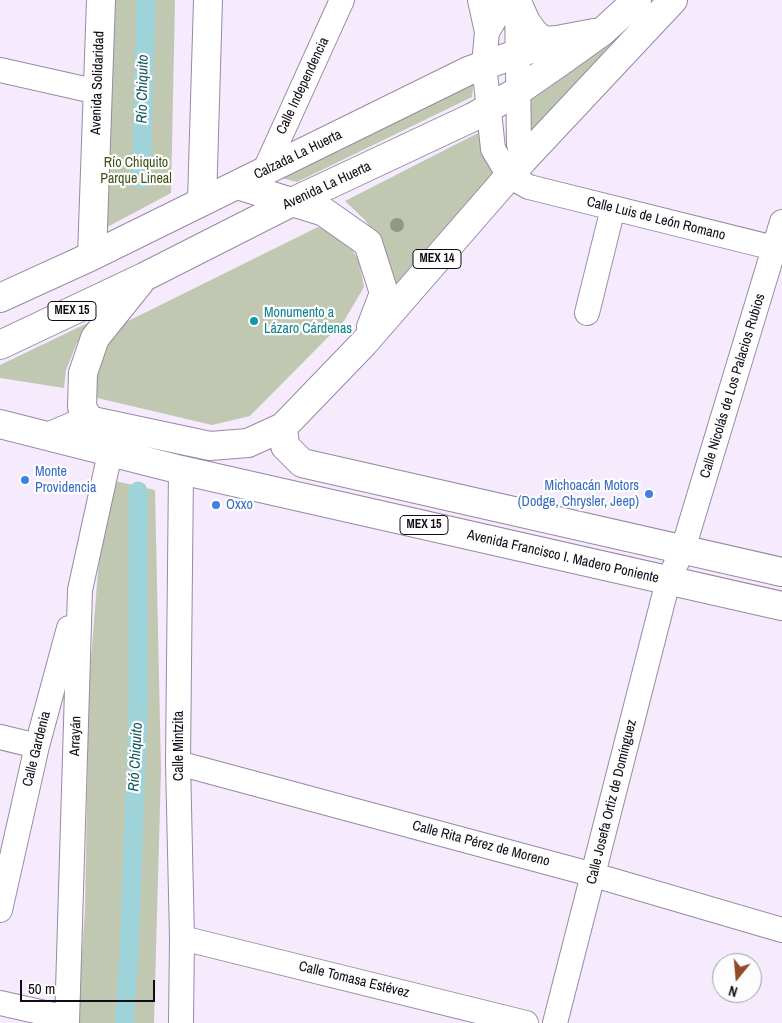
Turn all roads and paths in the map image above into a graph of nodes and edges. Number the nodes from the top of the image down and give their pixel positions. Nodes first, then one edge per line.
1 (101, 0) edge
2 (208, 0) edge
3 (342, 0) edge
4 (480, 0) edge
5 (514, 0) edge
6 (637, 0) edge
7 (659, 5) edge
8 (603, 31) junction
9 (486, 32) junction
10 (557, 40) junction
11 (519, 52) junction
12 (484, 64) junction
13 (0, 70) edge
14 (518, 91) junction
15 (98, 92) junction
16 (488, 109) junction
17 (264, 172) junction
18 (520, 174) junction
19 (237, 184) junction
20 (202, 202) junction
21 (292, 202) junction
22 (612, 208) junction
23 (782, 222) edge
24 (779, 250) edge
25 (92, 256) junction
26 (144, 276) junction
27 (2, 293) edge
28 (587, 313) dead end
29 (364, 343) junction
30 (0, 346) edge
31 (88, 420) junction
32 (0, 424) edge
33 (283, 427) junction
34 (50, 436) junction
35 (110, 453) junction
36 (181, 470) junction
37 (683, 549) junction
38 (782, 572) edge
39 (668, 581) junction
40 (80, 590) junction
41 (782, 606) edge
42 (0, 737) edge
43 (37, 746) junction
44 (178, 763) junction
45 (594, 875) junction
46 (0, 910) edge
47 (782, 930) edge
48 (182, 938) junction
49 (0, 1003) edge
50 (67, 1020) edge
51 (181, 1023) edge
52 (526, 1023) edge
53 (555, 1023) edge

1 - 15 main road, Avenida Solidaridad
2 - 20 main road
3 - 17 street, Calle Independencia
4 - 9 street
5 - 9 street
5 - 10 main road
5 - 11 street
6 - 8 main road, Avenida La Huerta
7 - 18 main road, MEX 14
8 - 10 main road, Calzada La Huerta
8 - 14 main road, Avenida La Huerta
9 - 12 street
10 - 11 main road, Calzada La Huerta
11 - 12 main road, Calzada La Huerta
11 - 14 street
12 - 16 street
12 - 17 main road, Calzada La Huerta
13 - 15 street
14 - 16 main road, Avenida La Huerta
14 - 18 street
15 - 25 main road, Avenida Solidaridad
16 - 18 street
16 - 21 main road, Avenida La Huerta
17 - 19 main road, Calzada La Huerta
18 - 22 street, Calle Luis de León Romano
18 - 29 main road, MEX 14
19 - 20 main road, Calzada La Huerta
19 - 21 main road
20 - 25 main road, Calzada La Huerta
21 - 26 main road, Avenida La Huerta / MEX 15
21 - 29 main road
22 - 24 street, Calle Luis de León Romano
22 - 28 street
23 - 24 street, Calle Nicolás de Los Palacios Rubios
24 - 37 street, Calle Nicolás de Los Palacios Rubios
25 - 27 main road, Calzada La Huerta
26 - 30 main road, Avenida La Huerta / MEX 15
26 - 31 main road
29 - 33 main road, MEX 14
31 - 33 main road
31 - 34 main road
31 - 35 main road
32 - 34 main road, MEX 15
33 - 37 main road, MEX 15
34 - 35 main road, MEX 15
35 - 36 main road, Avenida Francisco I. Madero Poniente / MEX 15
35 - 40 street, Arrayán
36 - 39 main road, Avenida Francisco I. Madero Poniente / MEX 15
36 - 44 street, Calle Mintzita
37 - 38 main road, MEX 15
37 - 39 street, Calle Nicolás de Los Palacios Rubios
39 - 41 main road, Avenida Francisco I. Madero Poniente / MEX 15
39 - 45 street, Calle Josefa Ortiz de Domínguez
40 - 43 street, Calle Gardenia
40 - 50 street, Arrayán
42 - 43 street
43 - 46 street, Calle Gardenia
44 - 45 street, Calle Rita Pérez de Moreno
44 - 48 street, Calle Mintzita
45 - 47 street, Calle Rita Pérez de Moreno
45 - 53 street, Calle Josefa Ortiz de Domínguez
48 - 51 street, Calle Mintzita
48 - 52 street, Calle Tomasa Estévez
49 - 50 street

